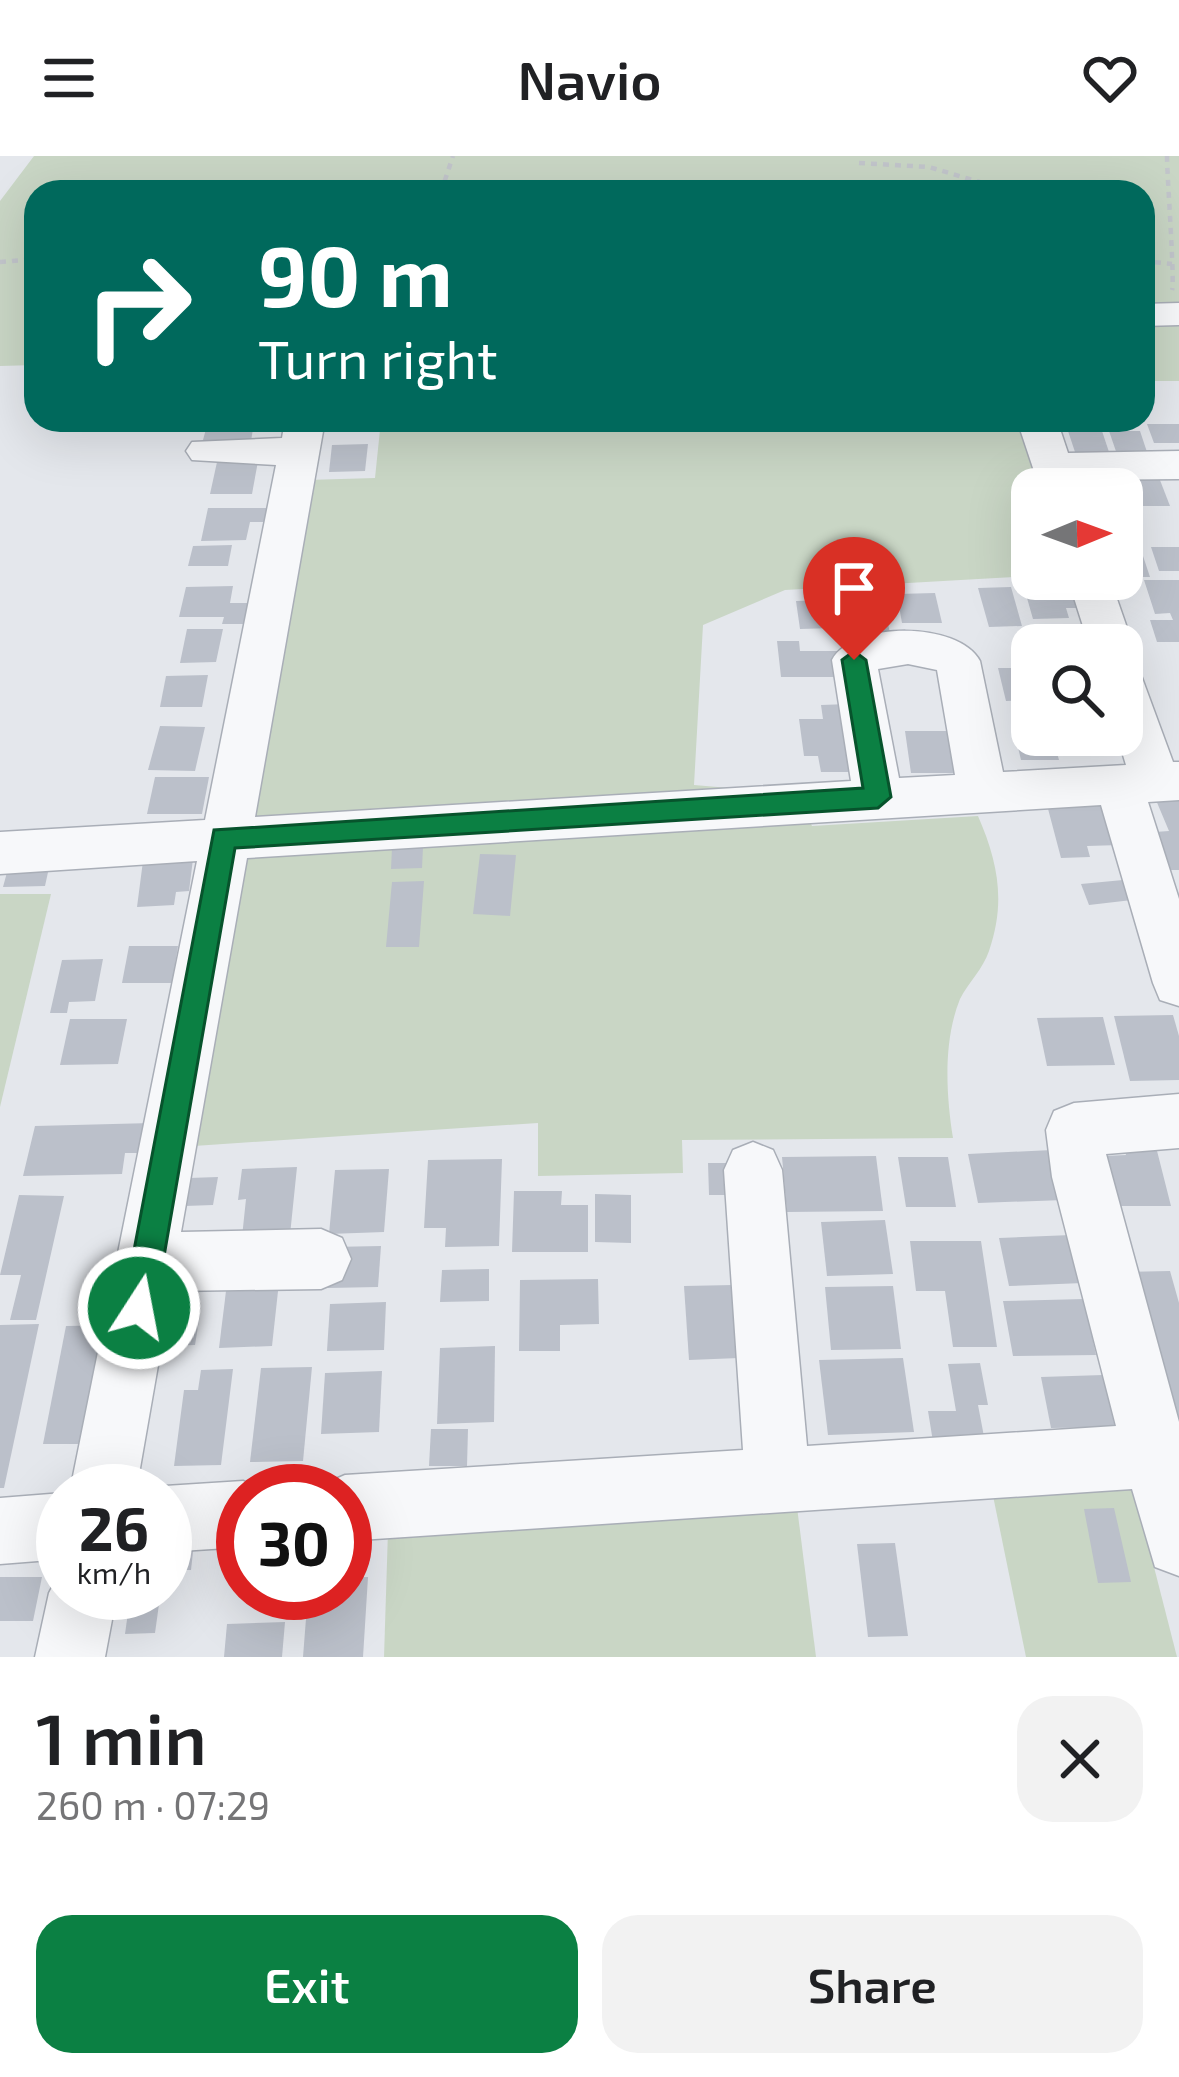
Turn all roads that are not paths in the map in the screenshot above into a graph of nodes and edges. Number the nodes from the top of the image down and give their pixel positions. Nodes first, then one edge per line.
1 (1041, 432) edge
2 (302, 436) edge
3 (206, 451) dead end
4 (1179, 465) edge
5 (1053, 468) edge
6 (1143, 469) edge
7 (1143, 752) edge
8 (1152, 783) edge
9 (982, 790) junction
10 (878, 797) junction
11 (223, 838) junction
12 (0, 853) edge
13 (1179, 982) edge
14 (1179, 1121) edge
15 (753, 1170) dead end
16 (321, 1259) dead end
17 (148, 1262) junction
18 (1167, 1455) edge
19 (108, 1464) edge
20 (777, 1479) junction
21 (372, 1506) edge
22 (36, 1528) edge
23 (0, 1531) edge
24 (1179, 1543) edge
25 (78, 1620) edge
26 (70, 1657) edge

1 - 5 street
2 - 3 street
2 - 11 street
4 - 6 street
7 - 8 street
8 - 9 street
8 - 13 street
9 - 10 street
9 - 10 street
10 - 11 street
11 - 12 street
11 - 17 street
14 - 18 street
15 - 20 street
16 - 17 street
17 - 19 street
18 - 20 street
18 - 24 street
20 - 21 street
22 - 23 street
25 - 26 street

